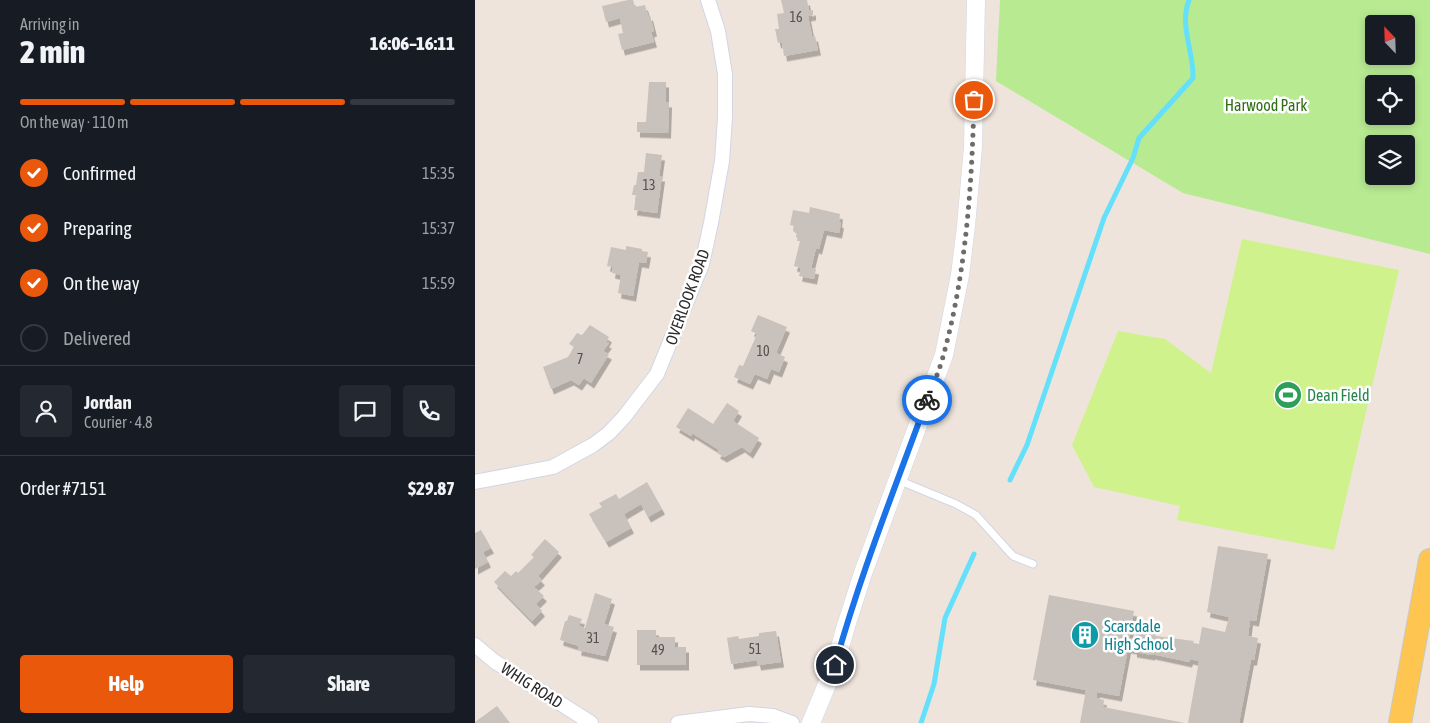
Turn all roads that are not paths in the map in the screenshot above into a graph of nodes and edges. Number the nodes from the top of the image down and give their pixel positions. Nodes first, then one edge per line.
1 (708, 0) edge
2 (976, 0) edge
3 (897, 480) junction
4 (475, 482) edge
5 (1430, 560) edge
6 (1033, 564) dead end
7 (475, 645) edge
8 (591, 723) edge
9 (678, 723) edge
10 (792, 723) edge
11 (811, 723) edge
12 (1400, 723) edge

1 - 4 street, OVERLOOK ROAD
2 - 3 street
3 - 6 lane
3 - 11 street
5 - 12 main road
7 - 8 street, WHIG ROAD
9 - 10 street

